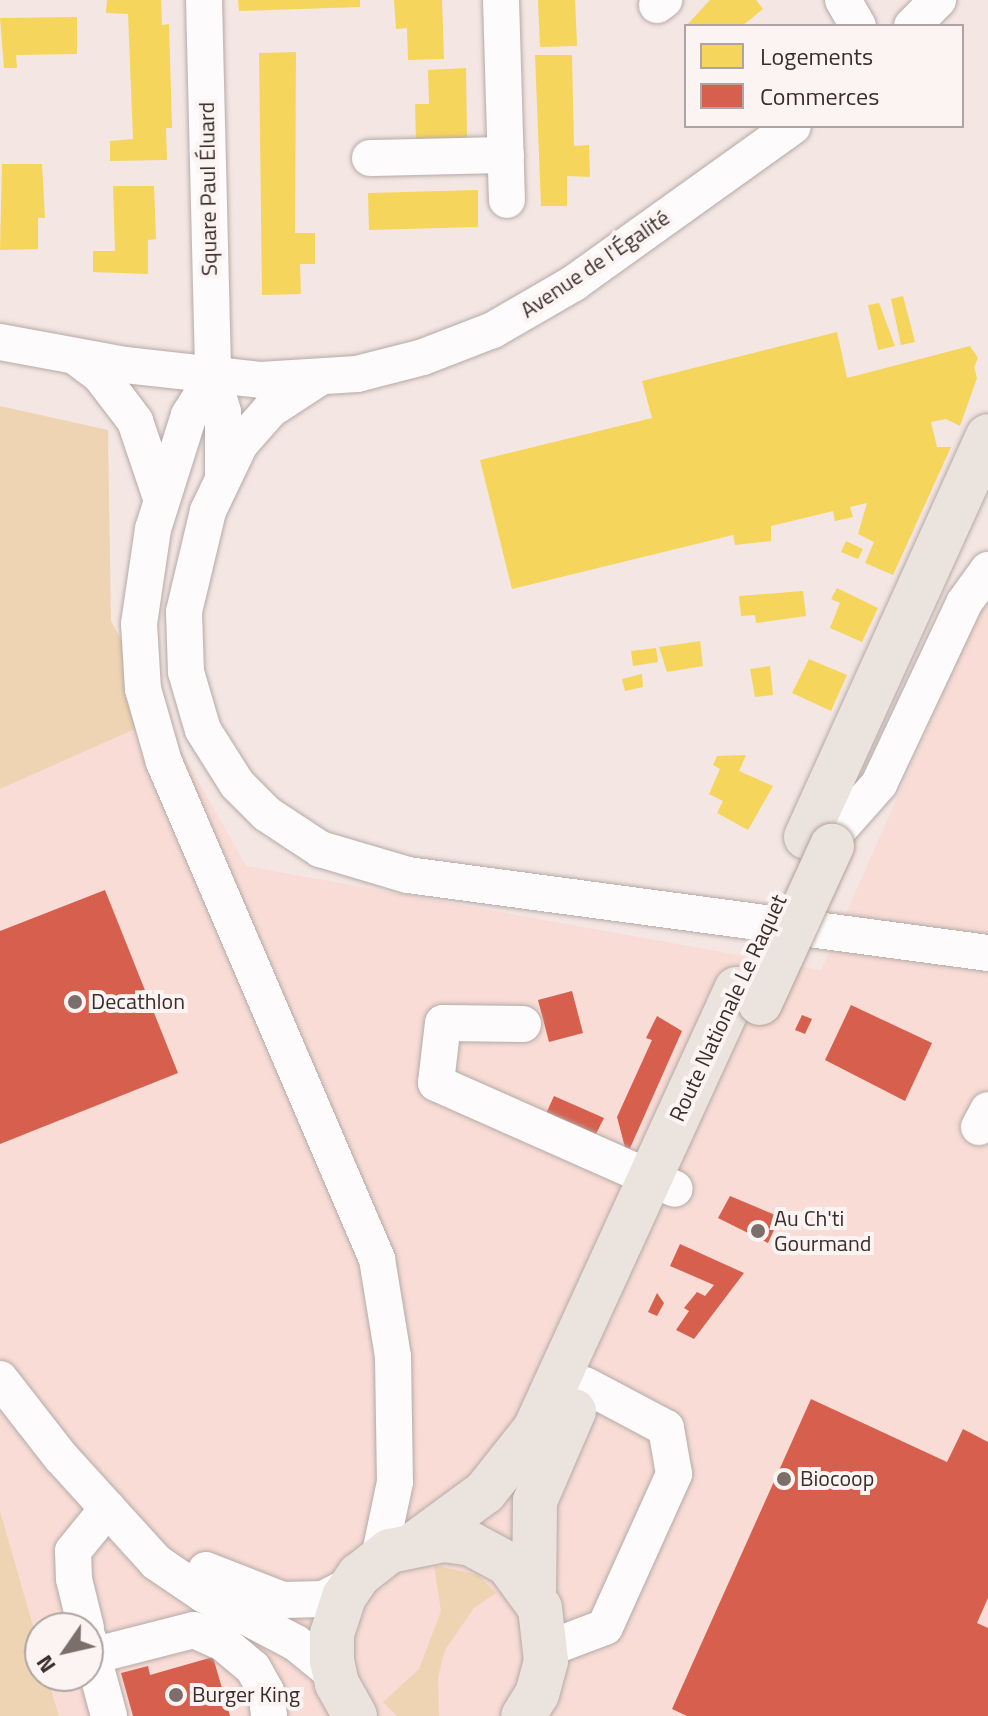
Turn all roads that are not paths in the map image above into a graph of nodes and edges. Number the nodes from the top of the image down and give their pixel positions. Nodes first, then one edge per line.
1 (204, 0) edge
2 (501, 0) edge
3 (843, 0) edge
4 (938, 0) edge
5 (857, 24) edge
6 (914, 24) edge
7 (790, 128) edge
8 (506, 155) junction
9 (370, 158) dead end
10 (507, 200) dead end
11 (0, 342) edge
12 (76, 357) junction
13 (213, 377) junction
14 (319, 378) junction
15 (988, 436) edge
16 (223, 477) junction
17 (161, 498) junction
18 (988, 506) edge
19 (988, 570) edge
20 (822, 835) junction
21 (988, 953) edge
22 (523, 1024) dead end
23 (662, 1184) junction
24 (0, 1379) edge
25 (585, 1385) junction
26 (108, 1508) junction
27 (382, 1562) junction
28 (534, 1596) junction
29 (84, 1612) edge
30 (104, 1639) edge
31 (547, 1649) junction
32 (103, 1692) edge
33 (346, 1702) edge
34 (535, 1709) edge
35 (109, 1716) edge
36 (269, 1716) edge

1 - 13 street, Square Paul Éluard
2 - 8 street
3 - 5 street
4 - 6 street
7 - 14 street, Avenue de l'Égalité
8 - 9 street
8 - 10 street
11 - 12 street, Avenue de l'Égalité
12 - 13 street, Avenue de l'Égalité
12 - 17 street
13 - 14 street, Avenue de l'Égalité
13 - 16 street, Square Paul Éluard
13 - 17 street
14 - 16 street
15 - 20 main road, Route Nationale Le Raquet
16 - 21 street
17 - 27 street
18 - 20 main road, Route Nationale Le Raquet
19 - 20 street
20 - 23 main road, Route Nationale Le Raquet
22 - 23 street
23 - 25 main road, Route Nationale Le Raquet
23 - 27 main road, Route Nationale Le Raquet
24 - 26 street
25 - 28 main road, Route Nationale Le Raquet
25 - 31 street
26 - 27 street
26 - 29 street
26 - 33 street
27 - 28 main road
27 - 33 main road
28 - 31 main road
30 - 36 street
31 - 34 main road
32 - 35 street

